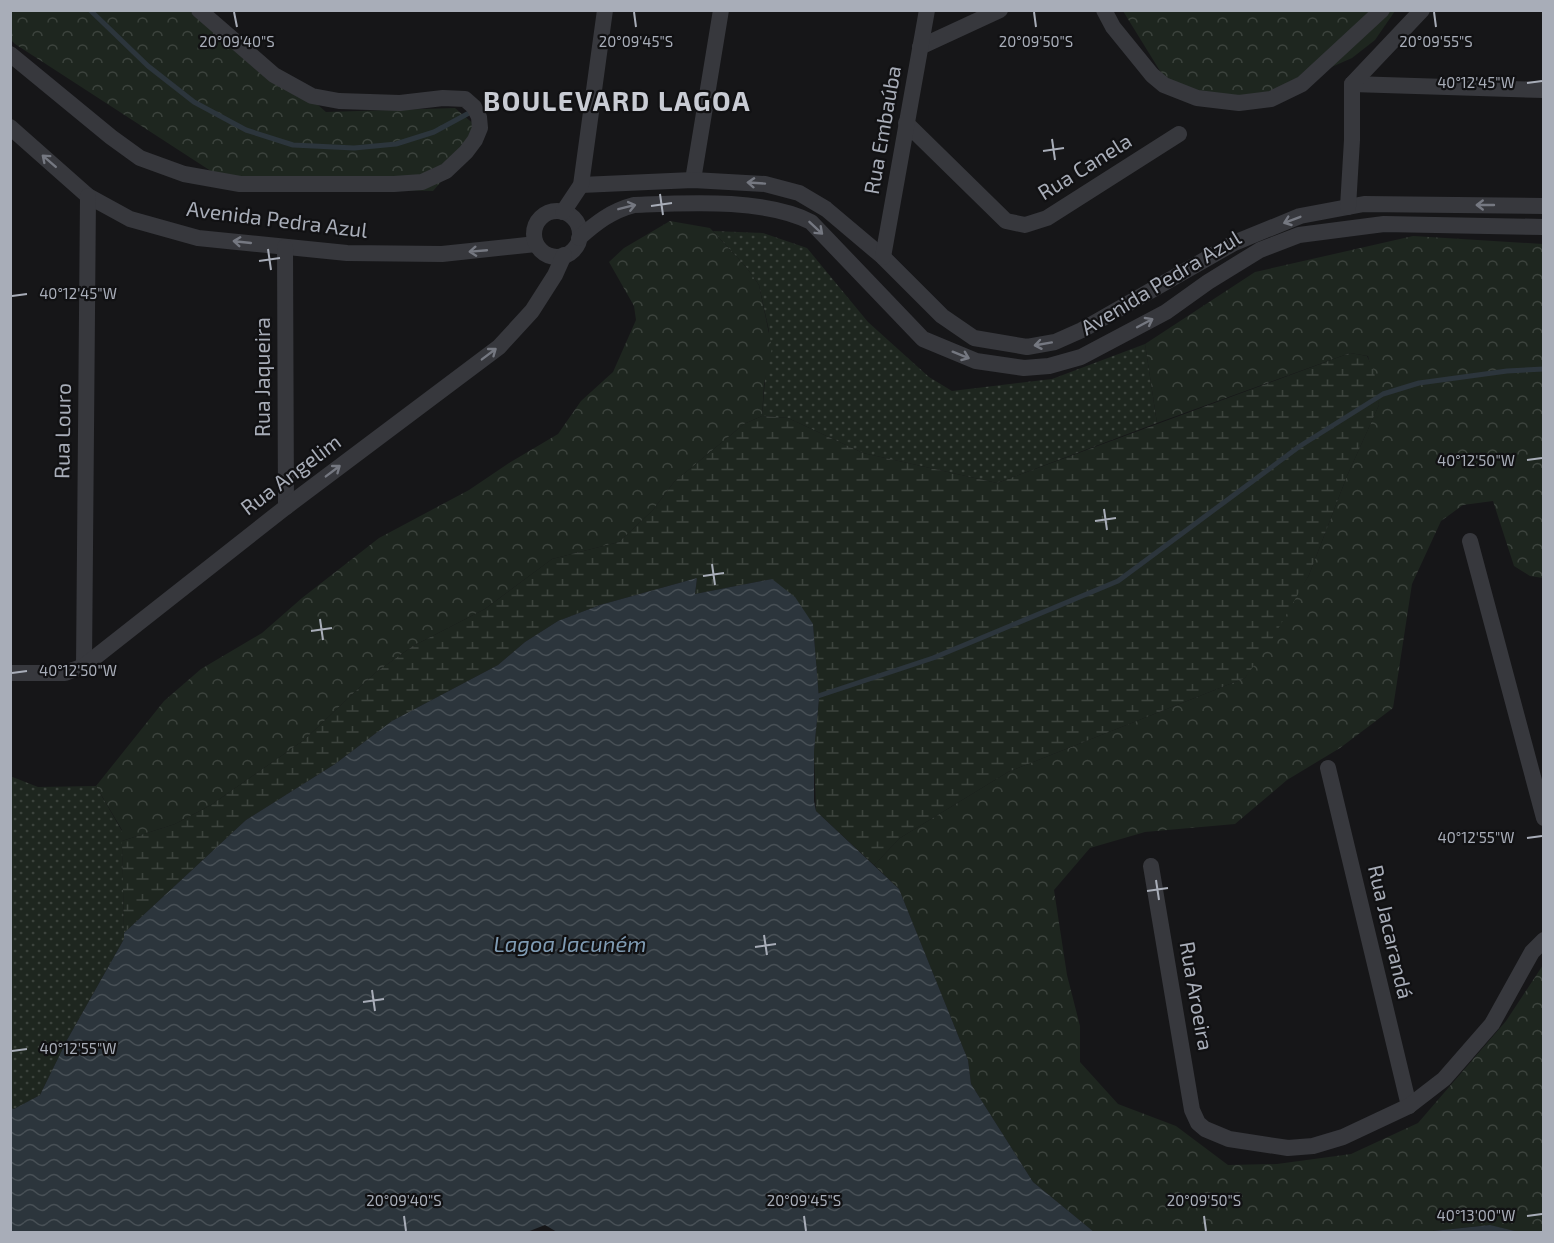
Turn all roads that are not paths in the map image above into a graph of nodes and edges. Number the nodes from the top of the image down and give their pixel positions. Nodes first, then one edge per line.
1 (199, 10) edge
2 (606, 10) edge
3 (721, 10) edge
4 (927, 10) edge
5 (1000, 10) edge
6 (1104, 10) edge
7 (1382, 10) edge
8 (1422, 10) edge
9 (920, 47) junction
10 (10, 54) edge
11 (1353, 84) junction
12 (1544, 90) edge
13 (906, 123) junction
14 (10, 127) edge
15 (1179, 134) dead end
16 (693, 180) junction
17 (581, 185) junction
18 (88, 196) junction
19 (1544, 206) edge
20 (1348, 207) junction
21 (563, 212) junction
22 (1544, 226) edge
23 (579, 238) junction
24 (536, 244) junction
25 (285, 247) junction
26 (564, 255) junction
27 (883, 257) junction
28 (286, 507) junction
29 (1470, 541) dead end
30 (84, 666) junction
31 (10, 673) edge
32 (1328, 768) dead end
33 (1544, 818) edge
34 (1151, 866) dead end
35 (1544, 940) edge
36 (1409, 1106) junction

1 - 10 street
2 - 17 street
3 - 16 street
4 - 9 street, Rua Embaúba
5 - 9 street
6 - 7 street
8 - 11 street
9 - 13 street, Rua Embaúba
11 - 12 street
11 - 20 street
13 - 15 street, Rua Canela
13 - 27 street, Rua Embaúba
18 -> 14 street, Avenida Pedra Azul
16 - 17 street, Avenida Pedra Azul
27 -> 16 street, Avenida Pedra Azul
17 - 21 street
25 -> 18 street, Avenida Pedra Azul
18 - 30 street, Rua Louro
19 -> 20 street, Avenida Pedra Azul
20 -> 27 street, Avenida Pedra Azul
21 - 23 street
21 - 24 street
23 -> 22 street, Avenida Pedra Azul
23 - 26 street, Avenida Pedra Azul
24 -> 25 street, Avenida Pedra Azul
24 - 26 street, Avenida Pedra Azul
25 - 28 street, Rua Jaqueira
28 -> 26 street, Rua Angelim
28 - 30 street, Rua Angelim
29 - 33 street
30 - 31 street, Rua Angelim
32 - 36 street, Rua Jacarandá
34 - 36 street, Rua Aroeira
35 - 36 street

